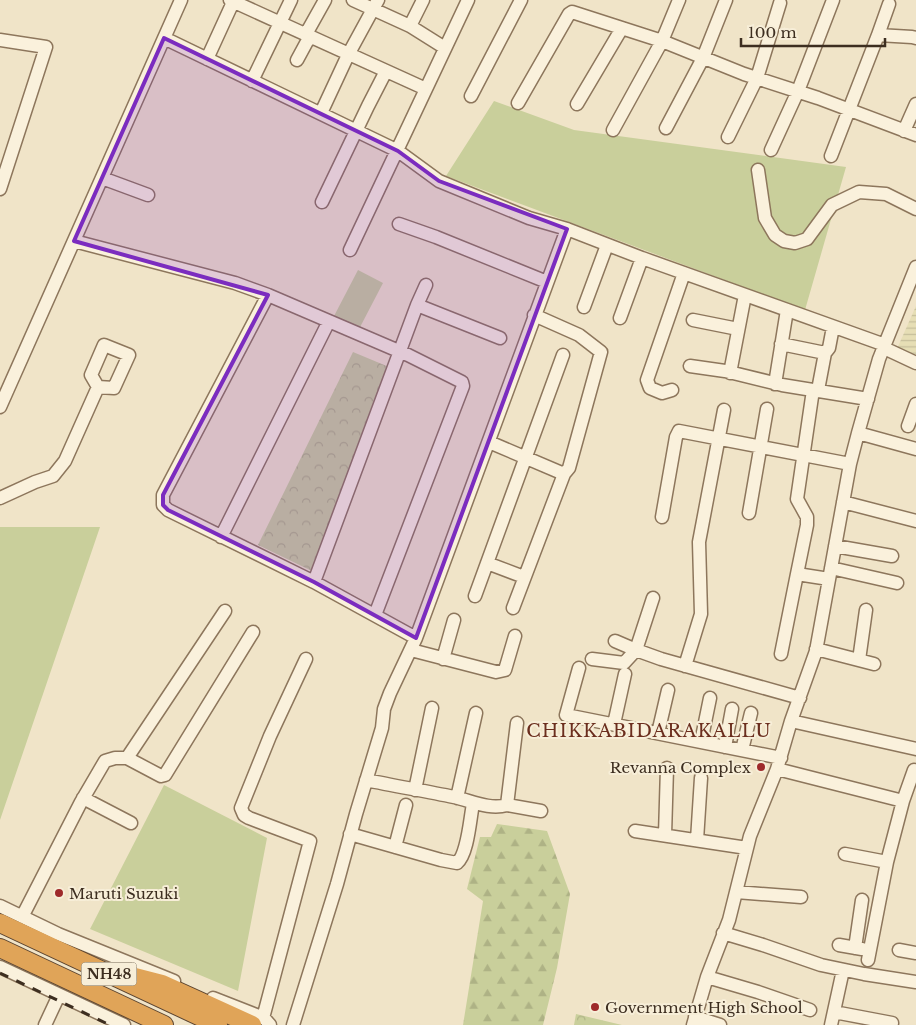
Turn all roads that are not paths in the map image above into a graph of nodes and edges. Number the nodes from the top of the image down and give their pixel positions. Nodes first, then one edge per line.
1 (181, 0) edge
2 (232, 0) edge
3 (291, 0) edge
4 (325, 0) edge
5 (353, 0) edge
6 (423, 0) edge
7 (468, 0) edge
8 (521, 0) edge
9 (679, 0) edge
10 (726, 0) edge
11 (833, 0) edge
12 (780, 3) dead end
13 (889, 4) dead end
14 (375, 5) edge
15 (280, 23) junction
16 (410, 26) junction
17 (622, 28) junction
18 (308, 35) junction
19 (878, 35) junction
20 (164, 38) junction
21 (916, 38) edge
22 (0, 40) edge
23 (662, 41) junction
24 (445, 48) junction
25 (348, 54) junction
26 (703, 58) junction
27 (207, 59) junction
28 (297, 60) dead end
29 (386, 71) junction
30 (757, 78) junction
31 (252, 81) junction
32 (426, 89) junction
33 (798, 91) junction
34 (471, 96) dead end
35 (518, 103) dead end
36 (577, 104) dead end
37 (916, 104) edge
38 (850, 110) junction
39 (321, 113) junction
40 (666, 128) dead end
41 (613, 130) dead end
42 (356, 131) junction
43 (910, 133) edge
44 (728, 137) dead end
45 (771, 150) dead end
46 (398, 151) junction
47 (831, 156) dead end
48 (758, 170) dead end
49 (102, 178) junction
50 (0, 189) edge
51 (148, 194) dead end
52 (322, 202) dead end
53 (916, 209) edge
54 (399, 224) dead end
55 (567, 230) junction
56 (74, 241) junction
57 (607, 245) junction
58 (350, 250) dead end
59 (642, 258) junction
60 (916, 268) edge
61 (684, 273) junction
62 (547, 282) junction
63 (426, 285) dead end
64 (268, 295) junction
65 (745, 295) junction
66 (418, 305) junction
67 (584, 307) dead end
68 (787, 310) junction
69 (534, 315) junction
70 (620, 318) dead end
71 (693, 320) dead end
72 (329, 321) junction
73 (833, 326) junction
74 (738, 329) junction
75 (500, 338) dead end
76 (781, 344) junction
77 (884, 347) junction
78 (399, 352) junction
79 (825, 352) junction
80 (563, 355) dead end
81 (916, 363) edge
82 (690, 366) dead end
83 (730, 373) junction
84 (774, 384) junction
85 (98, 387) dead end
86 (672, 390) dead end
87 (816, 390) junction
88 (868, 399) junction
89 (916, 404) edge
90 (0, 407) edge
91 (767, 409) dead end
92 (724, 410) dead end
93 (908, 426) dead end
94 (858, 433) junction
95 (718, 439) junction
96 (489, 442) junction
97 (760, 447) junction
98 (916, 449) edge
99 (803, 456) junction
100 (526, 458) junction
101 (850, 464) junction
102 (564, 474) junction
103 (0, 498) edge
104 (843, 502) junction
105 (750, 513) dead end
106 (662, 517) dead end
107 (916, 521) edge
108 (221, 537) junction
109 (835, 546) junction
110 (892, 556) dead end
111 (487, 563) junction
112 (797, 574) junction
113 (830, 574) junction
114 (524, 577) junction
115 (314, 582) junction
116 (897, 583) dead end
117 (475, 596) dead end
118 (653, 598) dead end
119 (512, 608) dead end
120 (866, 610) dead end
121 (225, 611) dead end
122 (375, 615) junction
123 (454, 620) dead end
124 (253, 632) dead end
125 (515, 636) dead end
126 (416, 638) junction
127 (615, 641) dead end
128 (816, 649) junction
129 (411, 650) junction
130 (636, 650) junction
131 (781, 654) dead end
132 (443, 658) junction
133 (306, 659) dead end
134 (592, 660) dead end
135 (859, 660) junction
136 (874, 664) dead end
137 (685, 666) junction
138 (579, 668) dead end
139 (625, 674) dead end
140 (668, 690) dead end
141 (710, 698) dead end
142 (800, 698) junction
143 (432, 708) dead end
144 (732, 709) dead end
145 (476, 713) dead end
146 (751, 713) dead end
147 (791, 721) junction
148 (517, 723) dead end
149 (614, 724) junction
150 (658, 733) junction
151 (701, 742) junction
152 (725, 747) junction
153 (916, 749) edge
154 (742, 750) junction
155 (127, 758) junction
156 (779, 764) junction
157 (667, 768) dead end
158 (914, 770) dead end
159 (701, 778) dead end
160 (366, 780) junction
161 (415, 790) junction
162 (83, 798) junction
163 (457, 798) junction
164 (903, 801) junction
165 (473, 804) junction
166 (406, 805) dead end
167 (508, 805) junction
168 (541, 811) dead end
169 (131, 823) dead end
170 (635, 831) dead end
171 (350, 834) junction
172 (665, 835) junction
173 (697, 840) junction
174 (395, 847) junction
175 (747, 848) junction
176 (845, 854) dead end
177 (887, 862) junction
178 (736, 892) junction
179 (801, 897) dead end
180 (862, 900) dead end
181 (0, 906) edge
182 (22, 917) junction
183 (0, 923) edge
184 (723, 933) junction
185 (839, 945) dead end
186 (0, 948) edge
187 (855, 948) junction
188 (899, 950) dead end
189 (916, 953) edge
190 (0, 967) edge
191 (98, 969) junction
192 (843, 970) junction
193 (707, 977) junction
194 (916, 982) edge
195 (59, 995) junction
196 (810, 1010) dead end
197 (834, 1012) junction
198 (100, 1020) edge
199 (694, 1021) edge
200 (262, 1023) edge
201 (892, 1023) dead end
202 (45, 1025) edge
203 (124, 1025) edge
204 (164, 1025) edge
205 (218, 1025) edge
206 (293, 1025) edge
207 (720, 1025) edge
208 (831, 1025) edge

1 - 20 street
2 - 15 street
2 - 27 street
3 - 15 street
4 - 18 street
5 - 14 street
6 - 16 street
7 - 24 street
8 - 34 street
9 - 23 street
10 - 26 street
11 - 33 street
12 - 30 street
13 - 19 street
14 - 16 street
14 - 25 street
15 - 18 street
15 - 31 street
16 - 24 street
17 - 23 street
17 - 35 street
17 - 36 street
18 - 25 street
18 - 28 street
19 - 21 street
19 - 38 street
20 - 27 street
20 - 49 street
22 - 50 street
23 - 26 street
23 - 41 street
24 - 32 street
25 - 29 street
25 - 39 street
26 - 30 street
26 - 40 street
27 - 31 street
29 - 32 street
29 - 42 street
30 - 33 street
30 - 44 street
31 - 39 street
32 - 46 street
33 - 38 street
33 - 45 street
37 - 43 street
38 - 43 street
38 - 47 street
39 - 42 street
42 - 46 street
42 - 52 street
46 - 55 street
46 - 58 street
48 - 53 street
49 - 51 street
49 - 56 street
54 - 62 street
55 - 57 street
55 - 62 street
56 - 64 street
56 - 90 street
57 - 59 street
57 - 67 street
59 - 61 street
59 - 70 street
60 - 77 street
61 - 65 street
61 - 86 street
62 - 69 street
63 - 66 street
64 - 72 street
64 - 108 street
65 - 68 street
65 - 74 street
66 - 75 street
66 - 78 street
68 - 73 street
68 - 76 street
69 - 96 street
69 - 102 street
71 - 74 street
72 - 78 street
72 - 108 street
73 - 77 street
73 - 79 street
74 - 83 street
76 - 79 street
76 - 84 street
77 - 81 street
77 - 88 street
78 - 115 street
78 - 122 street
79 - 87 street
80 - 100 street
82 - 83 street
83 - 84 street
84 - 87 street
85 - 103 street
87 - 88 street
87 - 99 street
88 - 94 street
89 - 93 street
91 - 97 street
92 - 95 street
94 - 98 street
94 - 101 street
95 - 97 street
95 - 106 street
95 - 137 street
96 - 100 street
96 - 126 street
97 - 99 street
97 - 105 street
99 - 101 street
99 - 112 street
100 - 102 street
100 - 111 street
101 - 104 street
102 - 114 street
104 - 107 street
104 - 109 street
108 - 115 street
109 - 110 street
109 - 113 street
111 - 114 street
111 - 117 street
112 - 113 street
112 - 131 street
113 - 116 street
113 - 128 street
114 - 119 street
115 - 122 street
118 - 130 street
120 - 135 street
121 - 155 street
122 - 126 street
123 - 132 street
124 - 155 street
125 - 132 street
126 - 129 street
127 - 130 street
128 - 135 street
128 - 142 street
129 - 132 street
129 - 160 street
130 - 134 street
130 - 137 street
133 - 200 street
135 - 136 street
137 - 142 street
138 - 149 street
139 - 149 street
140 - 150 street
141 - 151 street
142 - 147 street
143 - 161 street
144 - 152 street
145 - 163 street
146 - 154 street
147 - 153 street
147 - 156 street
148 - 167 street
149 - 150 street
150 - 151 street
151 - 152 street
152 - 154 street
154 - 156 street
155 - 162 street
156 - 164 street
156 - 175 street
157 - 172 street
158 - 164 street
159 - 173 street
160 - 161 street
160 - 171 street
161 - 163 street
162 - 169 street
162 - 182 street
163 - 165 street
164 - 177 street
165 - 167 street
165 - 174 street
166 - 174 street
167 - 168 street
170 - 172 street
171 - 174 street
171 - 206 street
172 - 173 street
173 - 175 street
175 - 178 street
176 - 177 street
177 - 187 street
178 - 179 street
178 - 184 street
180 - 187 street
181 - 182 street
182 - 200 street
183 - 191 highway, NH48
184 - 192 street
184 - 193 street
185 - 187 street
186 - 204 highway, NH48
188 - 189 street
190 - 195 street
191 - 200 highway
191 - 205 highway, NH48
192 - 194 street
192 - 197 street
193 - 196 street
193 - 199 street
195 - 198 street
195 - 202 street
197 - 201 street
197 - 208 street
198 - 203 street
199 - 207 street

